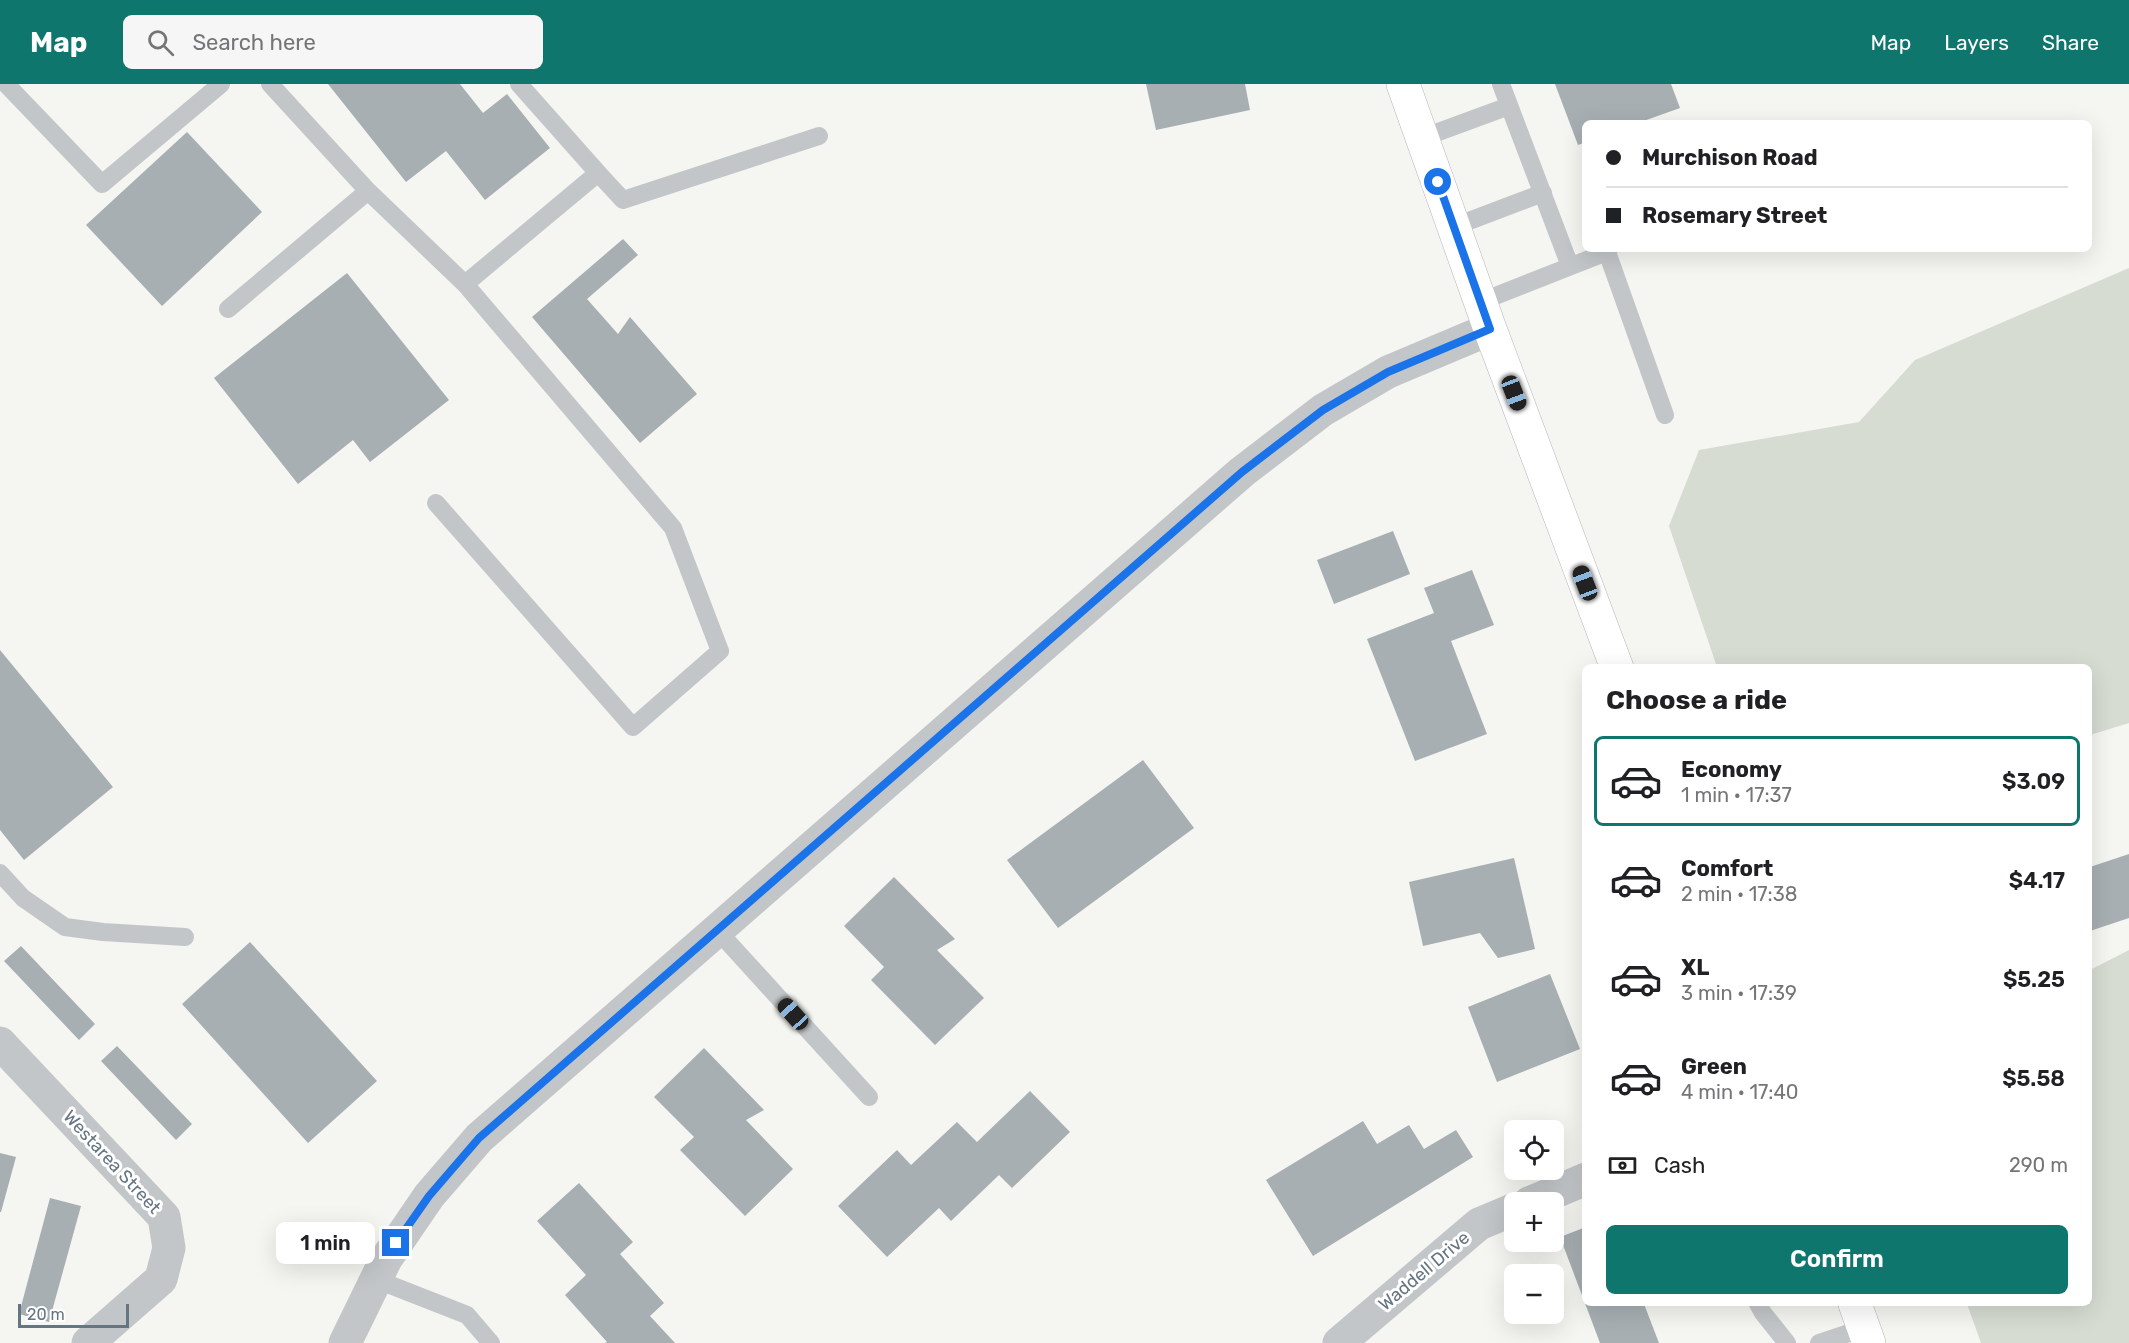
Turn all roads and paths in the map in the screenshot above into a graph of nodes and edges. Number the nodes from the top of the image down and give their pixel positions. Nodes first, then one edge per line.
1 (6, 84) edge
2 (221, 84) edge
3 (270, 84) edge
4 (519, 84) edge
5 (1403, 84) edge
6 (1501, 84) edge
7 (1509, 106) junction
8 (819, 136) dead end
9 (1422, 138) junction
10 (598, 172) junction
11 (368, 192) junction
12 (1543, 193) junction
13 (1454, 227) junction
14 (1603, 252) edge
15 (1609, 252) edge
16 (1570, 266) junction
17 (465, 284) junction
18 (228, 309) dead end
19 (1485, 316) junction
20 (1665, 415) dead end
21 (436, 503) dead end
22 (1616, 664) edge
23 (0, 873) edge
24 (717, 930) junction
25 (185, 937) dead end
26 (0, 1043) edge
27 (868, 1097) dead end
28 (1582, 1181) edge
29 (1555, 1192) edge
30 (1504, 1214) edge
31 (375, 1279) junction
32 (1759, 1306) edge
33 (1863, 1325) edge
34 (88, 1343) edge
35 (345, 1343) edge
36 (491, 1343) edge
37 (1339, 1343) edge
38 (1787, 1343) edge
39 (1819, 1343) edge

1 - 2 lane
3 - 11 lane
4 - 10 lane
5 - 9 main road
6 - 7 lane
7 - 9 lane
7 - 12 lane
8 - 10 lane
9 - 13 main road
10 - 17 lane
11 - 17 lane
11 - 18 lane
12 - 13 lane
12 - 16 lane
13 - 19 main road
14 - 16 lane
15 - 20 lane
16 - 19 lane
17 - 21 lane
19 - 22 main road
19 - 24 street
23 - 25 lane
24 - 27 lane
24 - 31 street
26 - 34 street, Westarea Street
28 - 29 street
30 - 37 street, Waddell Drive
31 - 35 street
31 - 36 lane
32 - 38 lane
33 - 39 lane

